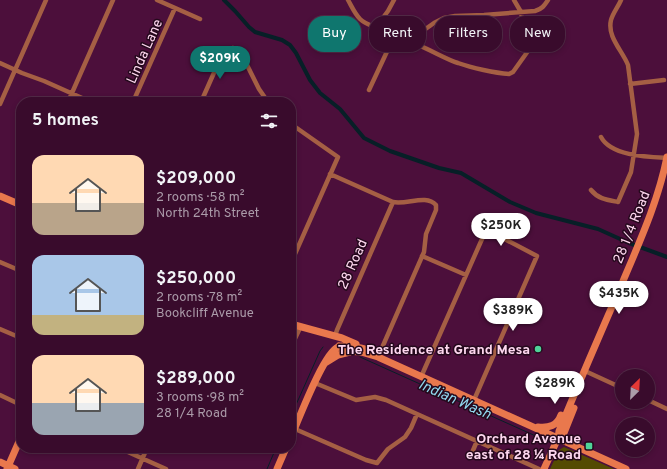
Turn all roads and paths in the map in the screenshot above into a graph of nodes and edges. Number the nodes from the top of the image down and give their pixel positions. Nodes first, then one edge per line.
1 (46, 0) edge
2 (113, 0) edge
3 (157, 0) edge
4 (348, 0) edge
5 (394, 0) edge
6 (514, 0) edge
7 (548, 0) edge
8 (621, 0) edge
9 (175, 8) junction
10 (521, 12) junction
11 (385, 16) edge
12 (200, 19) dead end
13 (369, 24) edge
14 (426, 29) edge
15 (426, 50) edge
16 (388, 52) edge
17 (0, 63) edge
18 (15, 70) junction
19 (664, 80) dead end
20 (630, 84) junction
21 (369, 90) dead end
22 (72, 94) junction
23 (70, 97) edge
24 (79, 97) edge
25 (135, 97) edge
26 (203, 97) edge
27 (265, 97) edge
28 (0, 104) edge
29 (296, 128) edge
30 (601, 138) dead end
31 (634, 155) junction
32 (667, 158) edge
33 (330, 174) junction
34 (591, 190) dead end
35 (0, 196) edge
36 (393, 202) junction
37 (16, 203) edge
38 (474, 223) dead end
39 (486, 230) junction
40 (296, 252) edge
41 (422, 256) junction
42 (0, 262) edge
43 (16, 269) edge
44 (466, 275) junction
45 (296, 326) edge
46 (0, 328) edge
47 (300, 328) junction
48 (16, 336) edge
49 (296, 336) edge
50 (335, 336) junction
51 (339, 346) junction
52 (367, 350) junction
53 (351, 352) junction
54 (378, 357) junction
55 (325, 363) junction
56 (585, 372) junction
57 (421, 377) junction
58 (315, 383) junction
59 (578, 385) junction
60 (615, 385) edge
61 (0, 395) edge
62 (474, 400) junction
63 (16, 403) edge
64 (655, 403) edge
65 (667, 409) edge
66 (417, 414) junction
67 (296, 425) edge
68 (530, 425) junction
69 (296, 430) edge
70 (558, 438) junction
71 (477, 441) junction
72 (16, 451) edge
73 (130, 453) edge
74 (144, 453) edge
75 (284, 453) edge
76 (471, 455) dead end
77 (142, 458) junction
78 (0, 462) edge
79 (10, 468) edge
80 (138, 469) edge
81 (166, 469) edge
82 (277, 469) edge
83 (539, 469) edge
84 (544, 469) edge
85 (626, 469) edge

1 - 18 street
2 - 22 street
3 - 9 street
4 - 13 street
5 - 11 street
6 - 10 street
7 - 10 street
8 - 20 street
9 - 12 street
9 - 25 street, Linda Lane
10 - 14 street
10 - 15 street
16 - 21 street
17 - 18 street
18 - 22 street
18 - 28 street
19 - 20 street
20 - 31 street
22 - 23 street
22 - 24 street
26 - 27 street
29 - 33 street
30 - 31 street
31 - 32 street
31 - 34 street
32 - 56 main road, 28 1/4 Road
33 - 36 street
33 - 40 street
35 - 37 main road
36 - 41 street
36 - 50 street, 28 Road
38 - 39 street
39 - 44 street
39 - 62 street
41 - 44 street
41 - 54 street
42 - 43 street
44 - 57 street
45 - 47 main road
46 - 48 street
47 - 49 street
47 - 50 main road
50 - 51 main road
50 - 52 main road
51 - 52 main road
51 - 53 main road
51 - 55 main road
52 - 54 main road
53 - 54 main road
53 - 55 main road
54 - 57 main road
55 - 58 main road
56 - 59 main road, 28 1/4 Road
56 - 60 street
56 - 70 main road, 28 1/4 Road
57 - 62 main road
58 - 66 street
58 - 67 main road
59 - 68 main road
59 - 70 main road, 28 1/4 Road
61 - 63 street
62 - 68 main road
64 - 65 street
66 - 69 street
66 - 71 street
68 - 70 main road
70 - 84 main road, 28 1/4 Road
70 - 85 main road
71 - 76 street
71 - 83 street
72 - 79 main road
73 - 77 street
74 - 77 street
75 - 82 main road
77 - 80 street
77 - 81 street
78 - 79 main road

